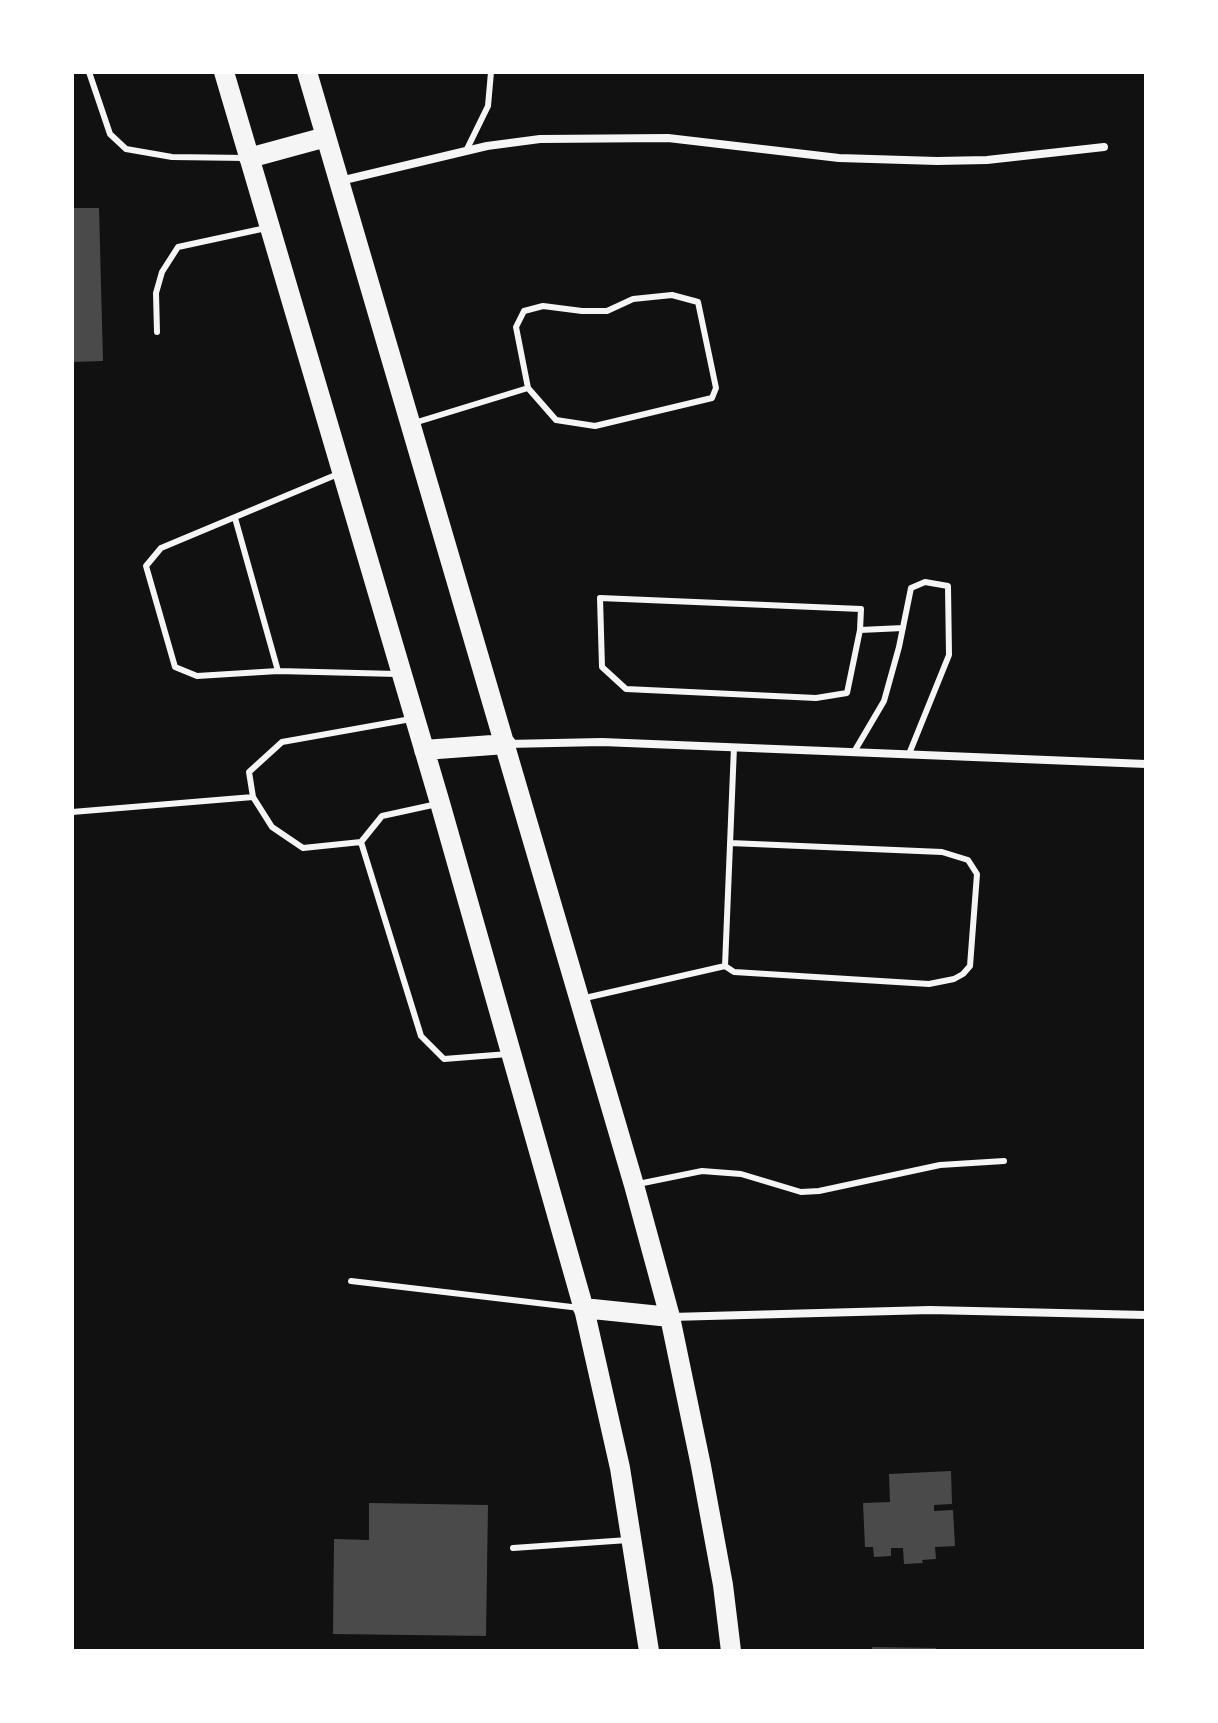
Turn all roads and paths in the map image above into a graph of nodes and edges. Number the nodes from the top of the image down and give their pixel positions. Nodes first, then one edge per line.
1 (89, 72) edge
2 (224, 72) edge
3 (307, 72) edge
4 (491, 72) edge
5 (326, 137) junction
6 (1104, 147) dead end
7 (466, 151) junction
8 (249, 158) junction
9 (339, 181) junction
10 (269, 227) junction
11 (157, 332) dead end
12 (528, 388) junction
13 (411, 424) junction
14 (342, 473) junction
15 (235, 518) junction
16 (903, 628) junction
17 (860, 630) junction
18 (278, 671) junction
19 (402, 674) junction
20 (415, 719) junction
21 (506, 744) junction
22 (734, 747) junction
23 (424, 750) junction
24 (854, 752) junction
25 (909, 754) junction
26 (1146, 764) edge
27 (253, 797) junction
28 (440, 803) junction
29 (72, 812) edge
30 (361, 842) junction
31 (730, 843) junction
32 (725, 966) junction
33 (581, 999) junction
34 (511, 1053) junction
35 (1004, 1161) dead end
36 (634, 1185) junction
37 (351, 1281) dead end
38 (583, 1308) junction
39 (1146, 1315) edge
40 (670, 1317) junction
41 (632, 1540) junction
42 (513, 1548) dead end
43 (649, 1651) edge
44 (731, 1651) edge

1 - 8 lane
2 - 8 main road
3 - 5 main road
4 - 7 lane
5 - 8 main road
5 - 9 main road
6 - 7 street
7 - 9 street
8 - 10 main road
9 - 13 main road
10 - 11 lane
10 - 14 main road
12 - 12 lane
12 - 13 lane
13 - 21 main road
14 - 15 lane
14 - 19 main road
15 - 18 lane
15 - 18 lane
16 - 17 lane
16 - 24 lane
16 - 25 lane
17 - 17 lane
18 - 19 lane
19 - 20 main road
20 - 23 main road
20 - 27 lane
21 - 22 street
21 - 23 main road
21 - 33 main road
22 - 24 street
22 - 31 lane
23 - 28 main road
24 - 25 street
25 - 26 street
27 - 29 lane
27 - 30 lane
28 - 30 lane
28 - 34 main road
30 - 34 lane
31 - 32 lane
31 - 32 lane
32 - 33 lane
33 - 36 main road
34 - 38 main road
35 - 36 lane
36 - 40 main road
37 - 38 lane
38 - 40 main road
38 - 41 main road
39 - 40 street
40 - 44 main road
41 - 42 lane
41 - 43 main road

